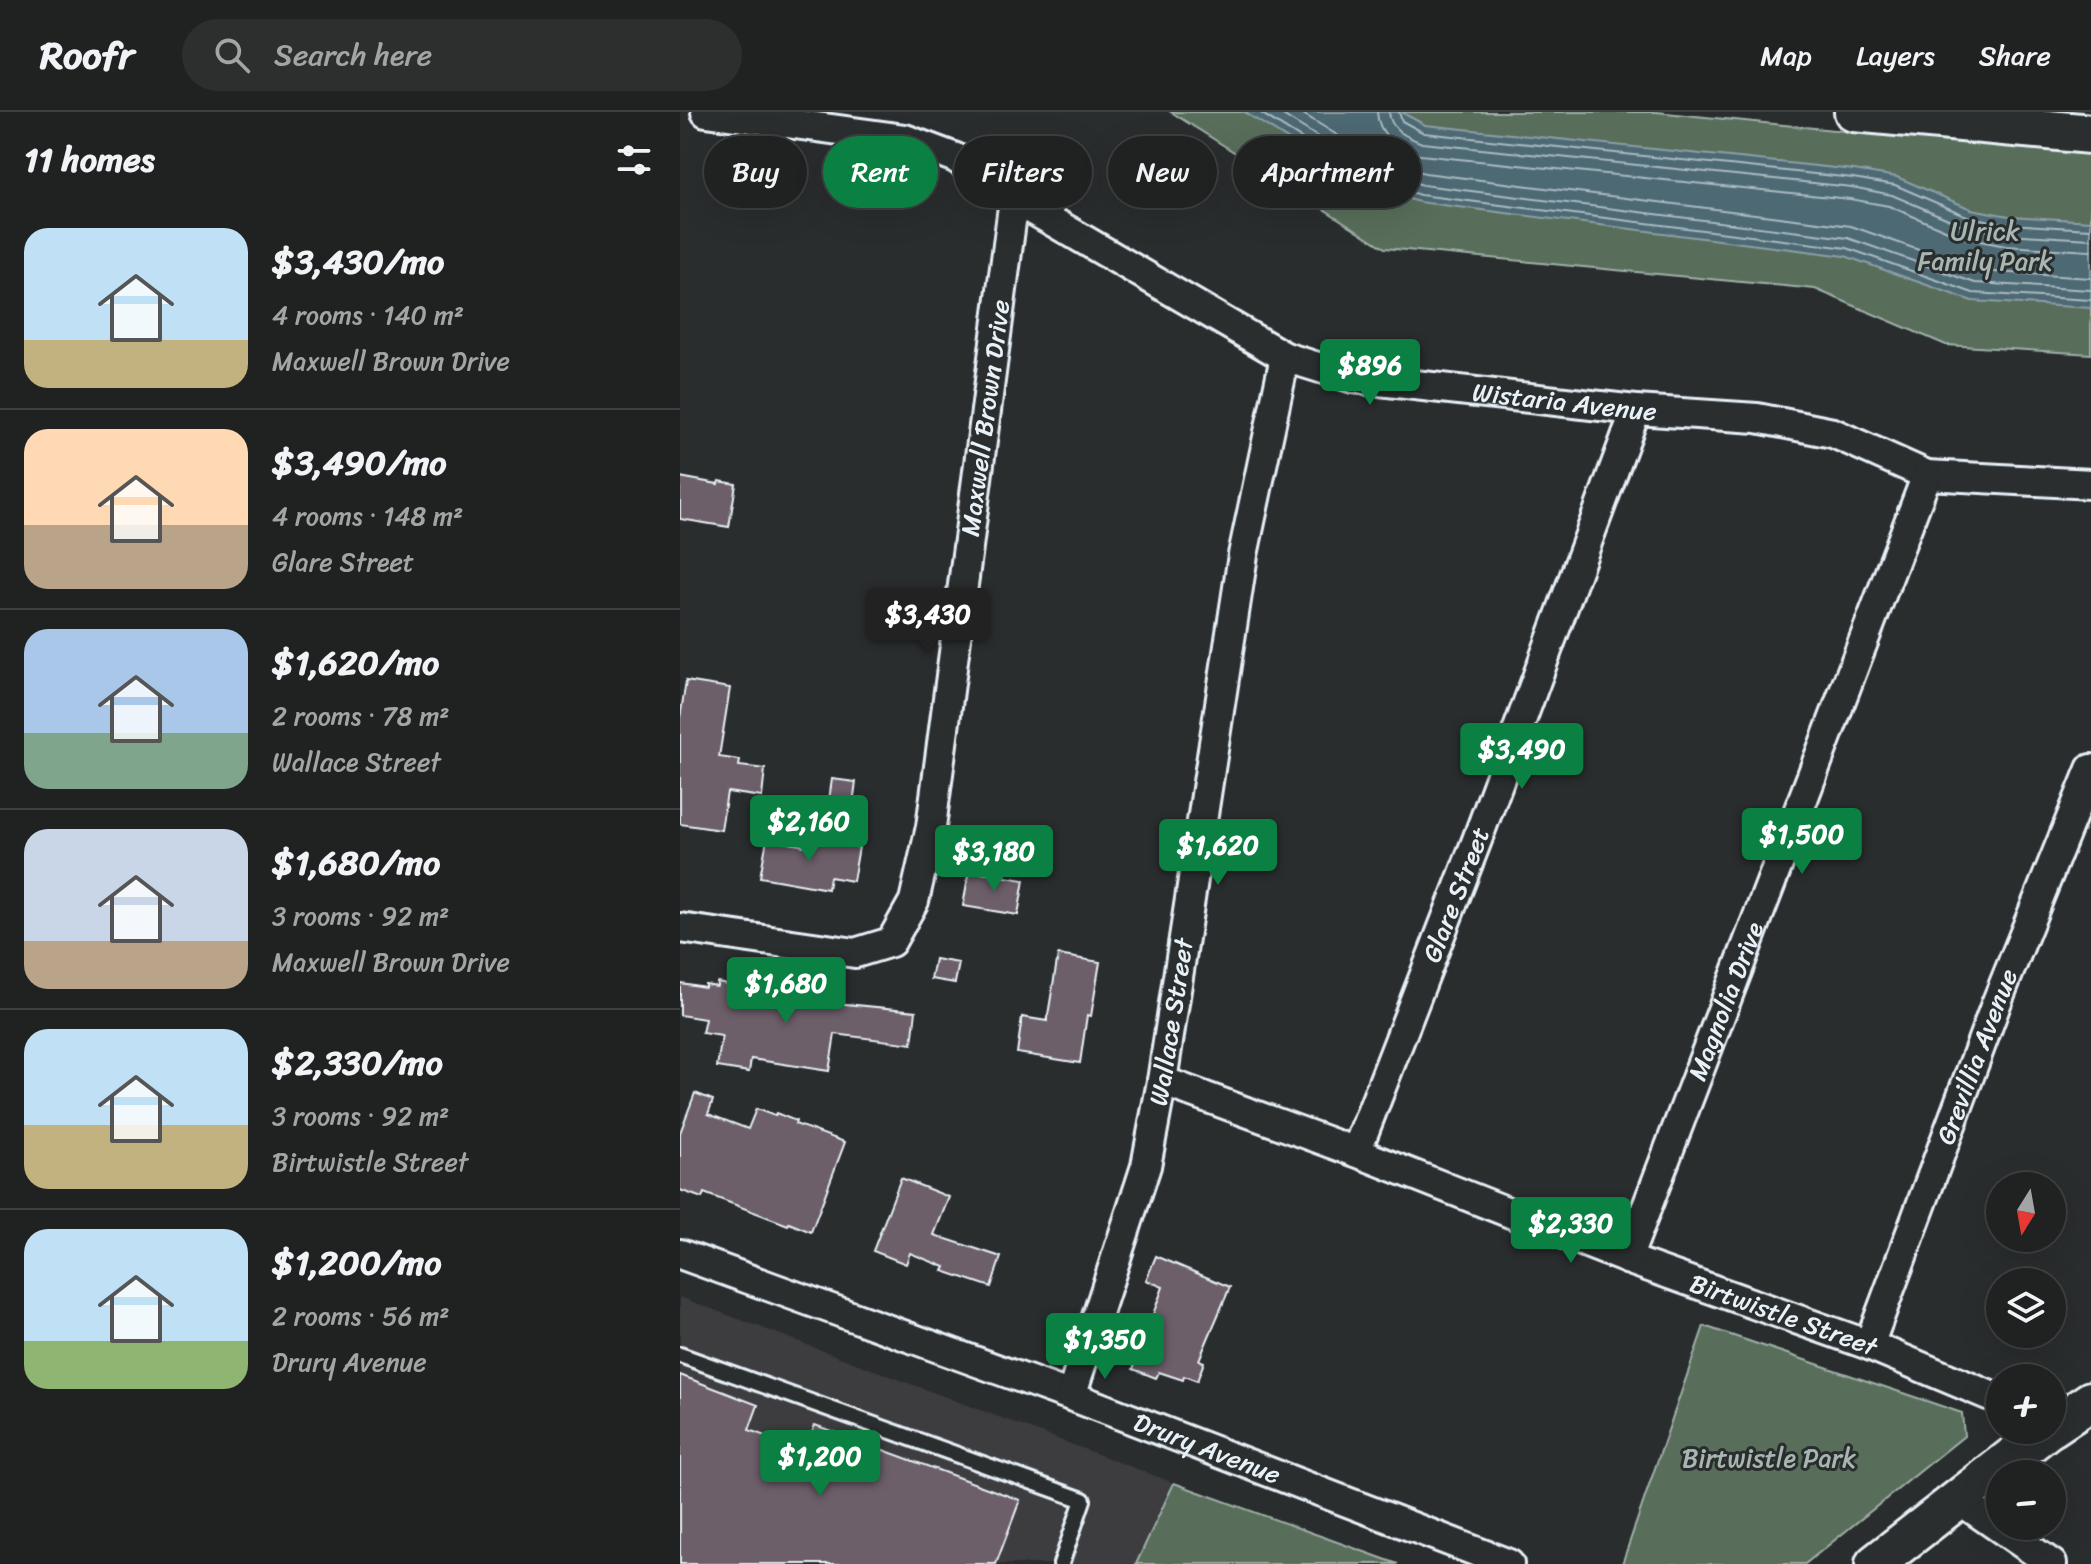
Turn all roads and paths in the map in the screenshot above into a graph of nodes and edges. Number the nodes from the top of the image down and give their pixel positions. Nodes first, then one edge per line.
1 (706, 112) edge
2 (1854, 112) edge
3 (2091, 134) edge
4 (954, 157) edge
5 (1013, 208) edge
6 (1029, 208) edge
7 (1285, 357) junction
8 (1636, 410) junction
9 (1927, 475) junction
10 (2091, 484) edge
11 (2091, 769) edge
12 (680, 928) edge
13 (1162, 1081) junction
14 (1356, 1152) junction
15 (680, 1254) edge
16 (1627, 1259) junction
17 (1869, 1345) junction
18 (680, 1355) edge
19 (1986, 1394) edge
20 (1071, 1396) junction
21 (2091, 1401) edge
22 (2066, 1417) edge
23 (2029, 1444) edge
24 (1958, 1499) junction
25 (1061, 1564) edge
26 (1509, 1564) edge
27 (1875, 1564) edge
28 (2052, 1564) edge

1 - 4 street, Wistaria Avenue
2 - 3 main road
5 - 12 street, Maxwell Brown Drive
6 - 7 street, Wistaria Avenue
7 - 8 street, Wistaria Avenue
7 - 13 street, Wallace Street
8 - 9 street, Wistaria Avenue
8 - 14 street, Glare Street
9 - 10 street, Wistaria Avenue
9 - 16 street, Magnolia Drive
11 - 17 street, Grevillia Avenue
13 - 14 street, Birtwistle Street
13 - 20 street, Wallace Street
14 - 16 street, Birtwistle Street
15 - 20 street, Drury Avenue
16 - 17 street, Birtwistle Street
17 - 19 street, Birtwistle Street
18 - 25 lane
20 - 26 street, Drury Avenue
21 - 22 main road
23 - 24 main road
24 - 27 main road
24 - 28 street

